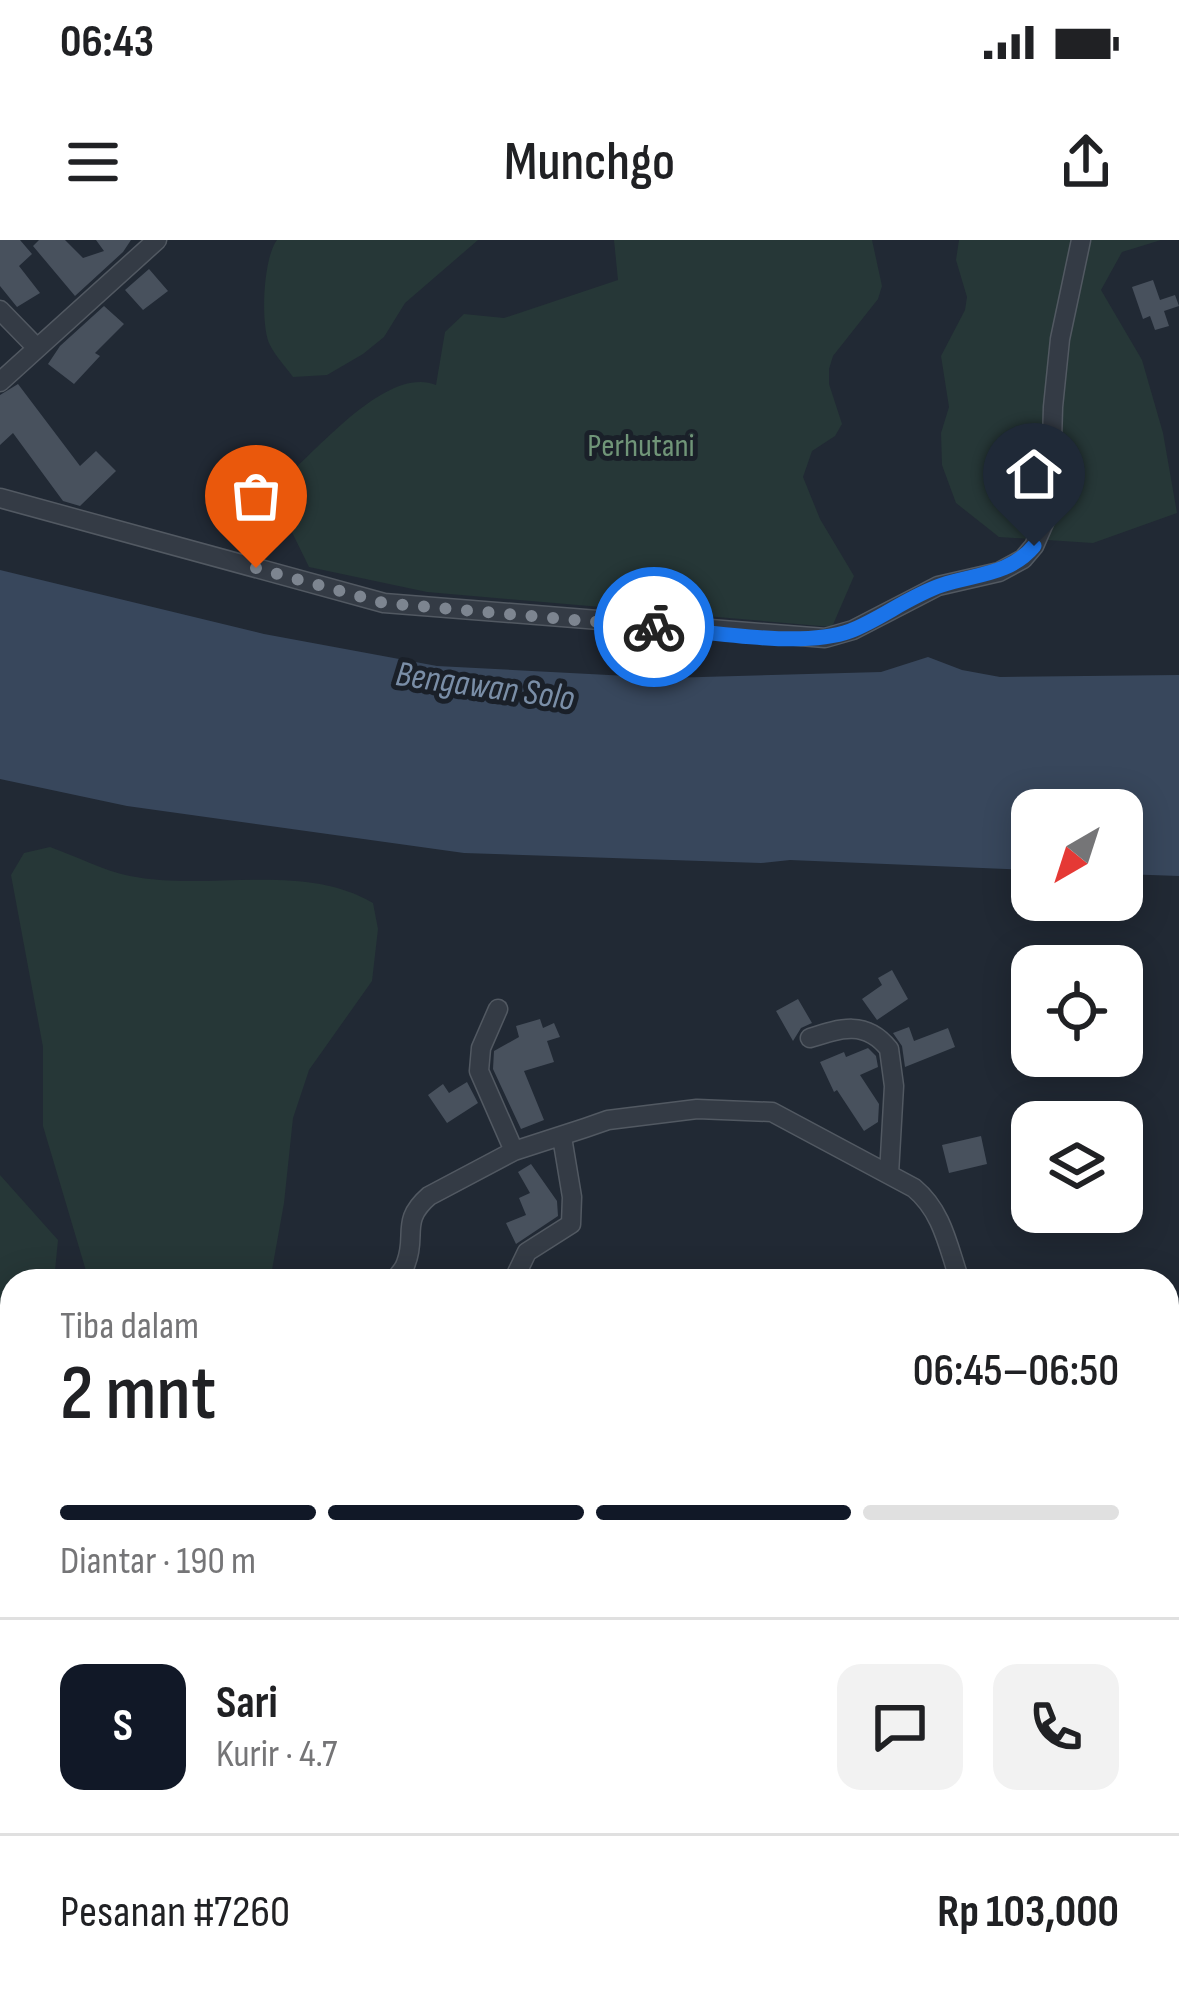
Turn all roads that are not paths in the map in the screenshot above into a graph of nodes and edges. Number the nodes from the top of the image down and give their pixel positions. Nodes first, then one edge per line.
1 (157, 240) edge
2 (1081, 240) edge
3 (0, 310) edge
4 (37, 348) junction
5 (0, 382) edge
6 (0, 498) edge
7 (498, 1010) dead end
8 (810, 1038) dead end
9 (562, 1137) junction
10 (514, 1151) junction
11 (889, 1174) junction
12 (402, 1269) edge
13 (519, 1269) edge
14 (956, 1269) edge

1 - 4 street
2 - 6 street
3 - 4 street
4 - 5 street
7 - 10 street
8 - 11 street
9 - 10 street
9 - 11 street
9 - 13 street
10 - 12 street
11 - 14 street

